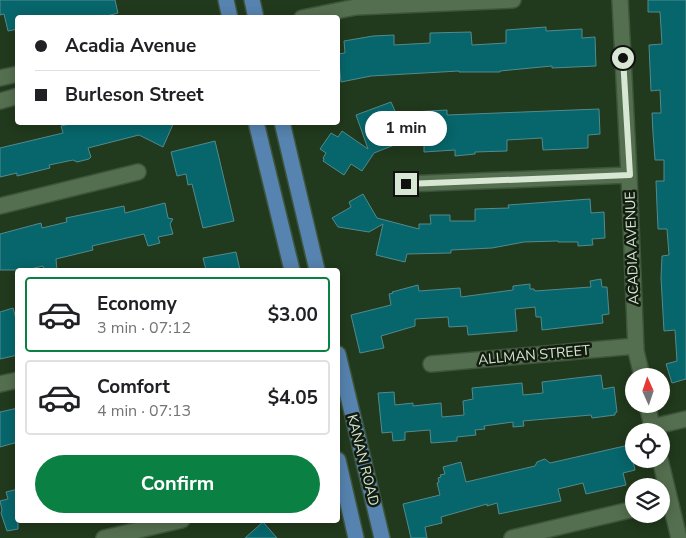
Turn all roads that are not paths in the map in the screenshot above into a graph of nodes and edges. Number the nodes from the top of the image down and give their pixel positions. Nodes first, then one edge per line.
1 (226, 0) edge
2 (252, 0) edge
3 (513, 0) edge
4 (620, 0) edge
5 (229, 15) edge
6 (255, 15) edge
7 (314, 15) edge
8 (15, 75) edge
9 (0, 78) edge
10 (15, 97) edge
11 (0, 101) edge
12 (257, 125) edge
13 (283, 125) edge
14 (138, 172) dead end
15 (630, 175) junction
16 (406, 184) dead end
17 (0, 206) edge
18 (292, 268) edge
19 (317, 268) edge
20 (636, 346) junction
21 (340, 362) edge
22 (431, 364) dead end
23 (640, 368) edge
24 (15, 381) edge
25 (0, 384) edge
26 (686, 418) edge
27 (670, 423) edge
28 (340, 469) edge
29 (625, 511) edge
30 (670, 512) edge
31 (169, 523) edge
32 (104, 538) edge
33 (356, 538) edge
34 (382, 538) edge
35 (512, 538) edge
36 (679, 538) edge

1 - 5 main road
2 - 6 main road
3 - 7 street
4 - 15 street, ACADIA AVENUE
8 - 9 street
10 - 11 street
12 - 18 main road
13 - 19 main road
14 - 17 street
15 - 16 street
15 - 20 street, ACADIA AVENUE
20 - 22 street, ALLMAN STREET
20 - 23 street, ACADIA AVENUE
21 - 34 main road, KANAN ROAD
24 - 25 street
26 - 27 street
28 - 33 main road, KANAN ROAD
29 - 35 street
30 - 36 street
31 - 32 street

